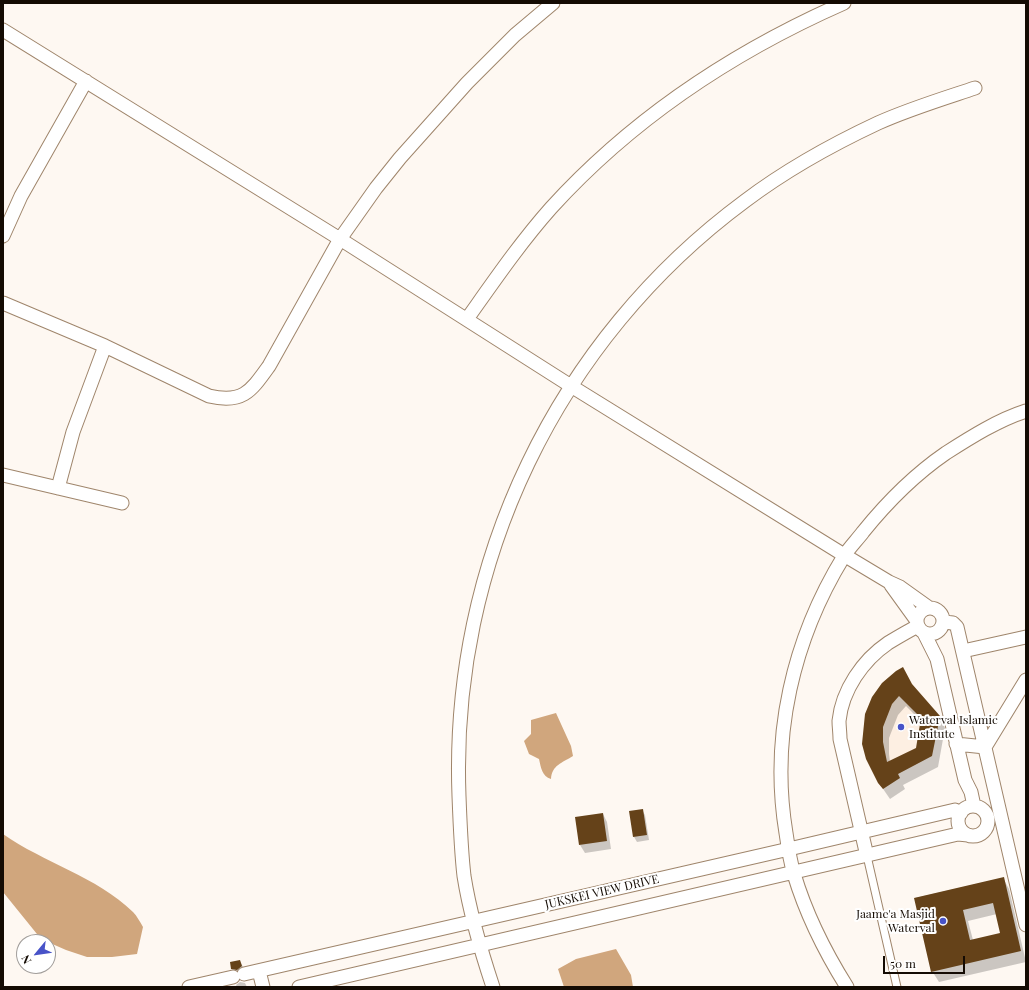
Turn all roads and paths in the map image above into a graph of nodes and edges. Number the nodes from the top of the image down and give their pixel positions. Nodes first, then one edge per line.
1 (553, 3) edge
2 (844, 3) edge
3 (3, 30) edge
4 (86, 81) junction
5 (975, 88) dead end
6 (3, 236) edge
7 (340, 239) junction
8 (3, 304) edge
9 (467, 319) junction
10 (105, 346) junction
11 (572, 386) junction
12 (1026, 411) edge
13 (3, 475) edge
14 (58, 488) junction
15 (122, 503) dead end
16 (844, 555) junction
17 (889, 582) junction
18 (928, 607) junction
19 (919, 627) junction
20 (940, 627) junction
21 (1026, 637) edge
22 (963, 651) junction
23 (937, 659) junction
24 (1026, 680) edge
25 (956, 744) junction
26 (985, 747) junction
27 (999, 804) junction
28 (970, 809) junction
29 (1003, 824) junction
30 (986, 828) junction
31 (861, 832) junction
32 (968, 835) junction
33 (789, 849) junction
34 (867, 856) junction
35 (794, 873) junction
36 (1022, 890) edge
37 (473, 921) junction
38 (1026, 925) edge
39 (479, 946) junction
40 (259, 971) junction
41 (189, 987) edge
42 (263, 987) edge
43 (299, 987) edge
44 (493, 987) edge
45 (847, 987) edge
46 (897, 987) edge

1 - 7 street
2 - 9 street
3 - 4 street
4 - 6 street
4 - 7 street
5 - 11 street
7 - 9 street
7 - 10 street
8 - 10 street
9 - 11 street
10 - 14 street
11 - 16 street
11 - 37 street
12 - 16 street
13 - 14 street
14 - 15 street
16 - 17 street
16 - 33 street
17 - 18 street
17 - 19 street
18 - 19 street
18 - 20 street
19 - 20 street
19 - 23 street
19 - 31 street
20 - 22 street
20 - 23 street
21 - 22 street
22 - 26 street
23 - 25 street
24 - 26 street
25 - 26 street
25 - 28 street
26 - 27 street
27 - 28 street, JUKSKEI VIEW DRIVE
27 - 29 street
28 - 30 street
28 - 31 street, JUKSKEI VIEW DRIVE
28 - 32 street
29 - 30 street
29 - 36 street
30 - 32 street
31 - 33 street, JUKSKEI VIEW DRIVE
31 - 34 street
32 - 34 street, JUKSKEI VIEW DRIVE
33 - 35 street
33 - 37 street, JUKSKEI VIEW DRIVE
34 - 35 street, JUKSKEI VIEW DRIVE
34 - 46 lane
35 - 39 street, JUKSKEI VIEW DRIVE
35 - 45 street
36 - 38 street
37 - 39 street
37 - 40 street, JUKSKEI VIEW DRIVE
39 - 43 street, JUKSKEI VIEW DRIVE
39 - 44 street
40 - 41 street, JUKSKEI VIEW DRIVE
40 - 42 street

